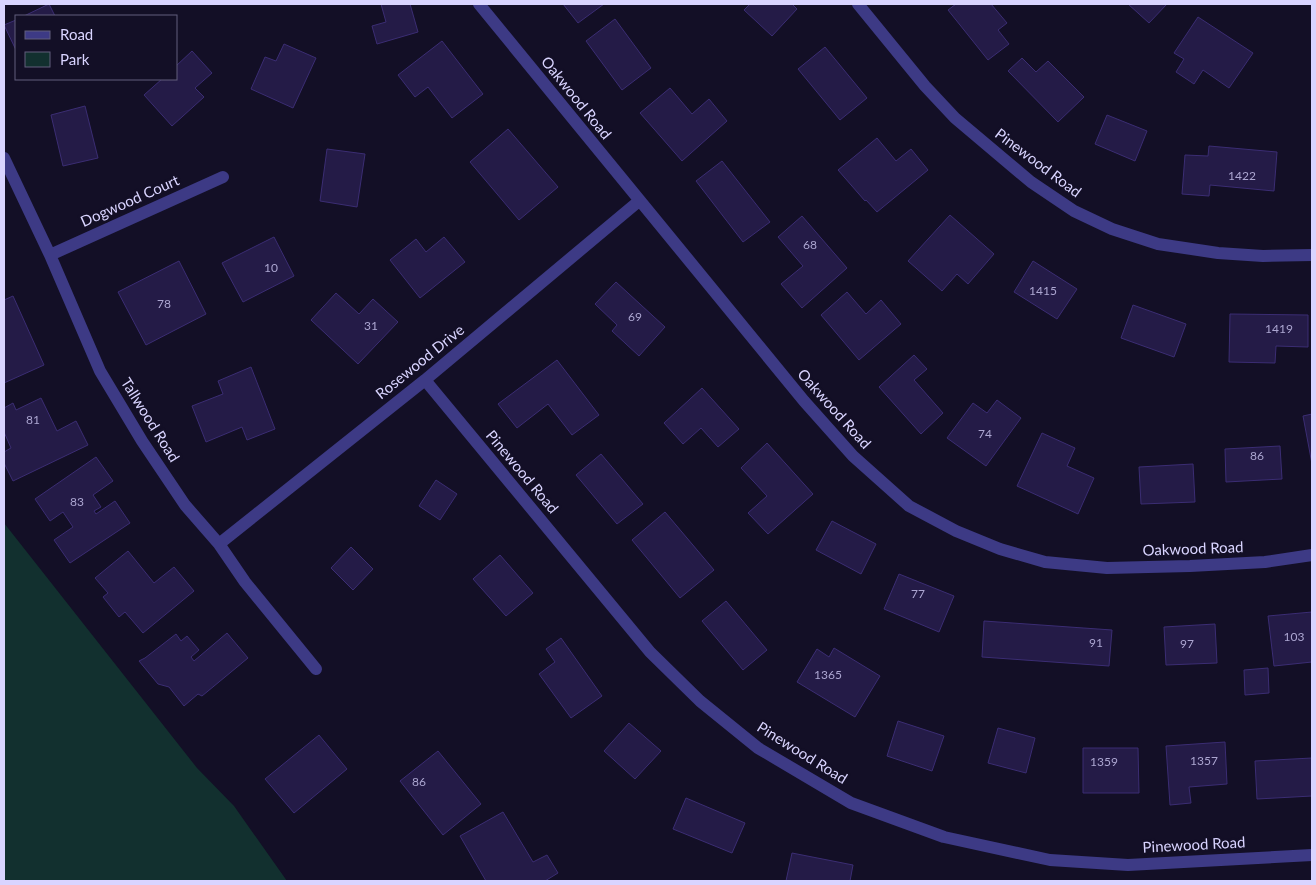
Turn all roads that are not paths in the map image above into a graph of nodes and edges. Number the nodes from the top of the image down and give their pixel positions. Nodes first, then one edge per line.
1 (480, 4) edge
2 (858, 4) edge
3 (4, 158) edge
4 (223, 177) dead end
5 (639, 200) junction
6 (50, 255) junction
7 (1312, 255) edge
8 (425, 380) junction
9 (219, 544) junction
10 (1312, 555) edge
11 (316, 669) dead end
12 (1312, 855) edge

1 - 5 street, Oakwood Road
2 - 7 street, Pinewood Road
3 - 6 street, Tallwood Road
4 - 6 street, Dogwood Court
5 - 8 street, Rosewood Drive
5 - 10 street, Oakwood Road
6 - 9 street, Tallwood Road
8 - 9 street, Rosewood Drive
8 - 12 street, Pinewood Road
9 - 11 street, Tallwood Road

